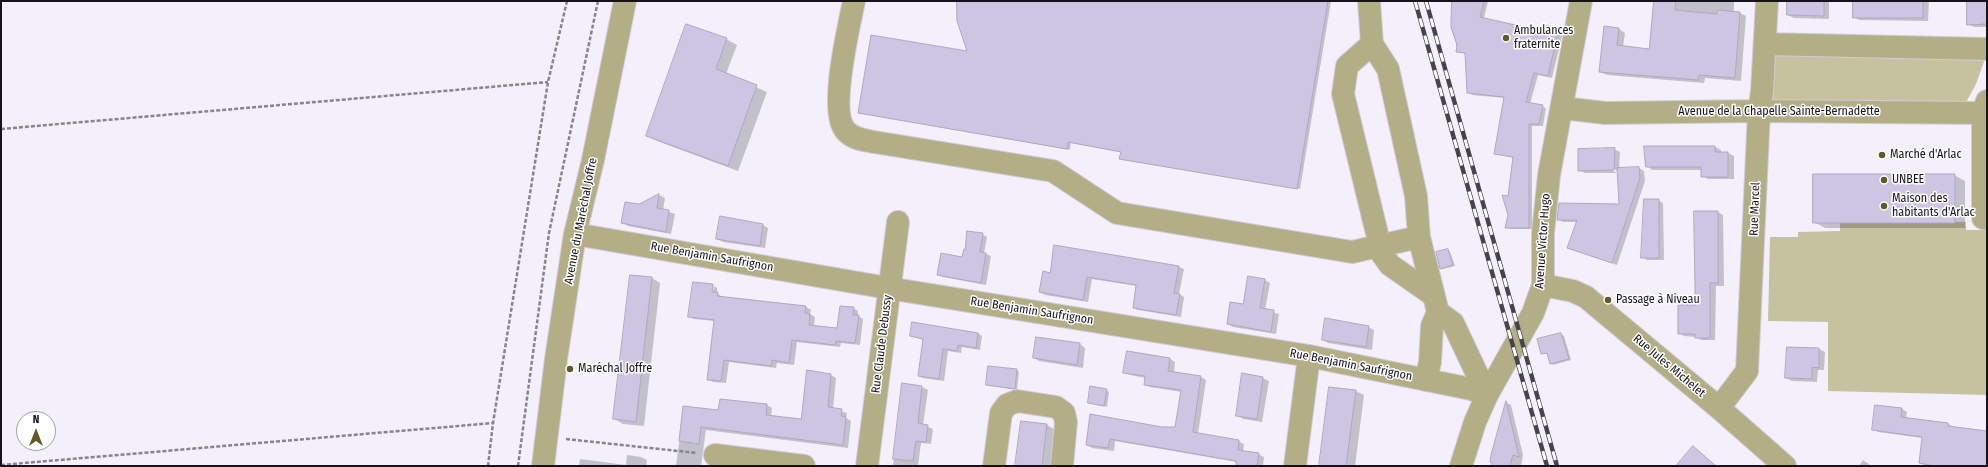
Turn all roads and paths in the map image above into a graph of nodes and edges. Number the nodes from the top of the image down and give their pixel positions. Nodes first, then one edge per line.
1 (567, 1) edge
2 (625, 1) edge
3 (854, 1) edge
4 (1369, 1) edge
5 (1581, 1) edge
6 (1767, 1) edge
7 (1372, 44) junction
8 (1765, 44) junction
9 (1987, 49) edge
10 (548, 82) junction
11 (1985, 107) edge
12 (1563, 108) junction
13 (1759, 111) junction
14 (1, 129) edge
15 (1985, 218) edge
16 (898, 222) dead end
17 (576, 234) junction
18 (1419, 237) junction
19 (1380, 246) junction
20 (1543, 285) junction
21 (888, 288) junction
22 (1436, 304) junction
23 (1309, 356) junction
24 (1426, 380) junction
25 (1487, 395) junction
26 (1719, 408) junction
27 (493, 422) junction
28 (546, 437) junction
29 (715, 455) joint
30 (1, 465) edge
31 (488, 466) edge
32 (543, 466) edge
33 (804, 466) edge
34 (867, 466) edge
35 (994, 466) edge
36 (1062, 466) edge
37 (1295, 466) edge
38 (1461, 466) edge
39 (1785, 466) edge

1 - 10 path
2 - 17 street, Avenue du Maréchal Joffre
3 - 19 street
4 - 7 street
5 - 12 street, Avenue Victor Hugo
6 - 8 street, Rue Marcel
7 - 18 street
7 - 19 street
8 - 9 street
8 - 13 street, Rue Marcel
10 - 14 path
10 - 27 path
11 - 13 street, Avenue de la Chapelle Sainte-Bernadette
11 - 15 street
12 - 13 street, Avenue de la Chapelle Sainte-Bernadette
12 - 20 street, Avenue Victor Hugo
13 - 26 street, Rue Marcel
16 - 21 street, Rue Claude Debussy
17 - 21 street, Rue Benjamin Saufrignon
17 - 28 street, Avenue du Maréchal Joffre
18 - 19 street
18 - 22 street
19 - 22 street
20 - 25 street, Avenue Victor Hugo
20 - 26 street, Rue Jules Michelet
21 - 23 street, Rue Benjamin Saufrignon
21 - 34 street, Rue Claude Debussy
22 - 24 street
22 - 25 street
23 - 24 street, Rue Benjamin Saufrignon
23 - 37 street
24 - 25 street, Rue Benjamin Saufrignon
25 - 38 street, Avenue Victor Hugo
26 - 39 street, Rue Jules Michelet
27 - 30 path
27 - 31 path
28 - 29 path
28 - 32 street, Avenue du Maréchal Joffre
29 - 33 street
35 - 36 street

